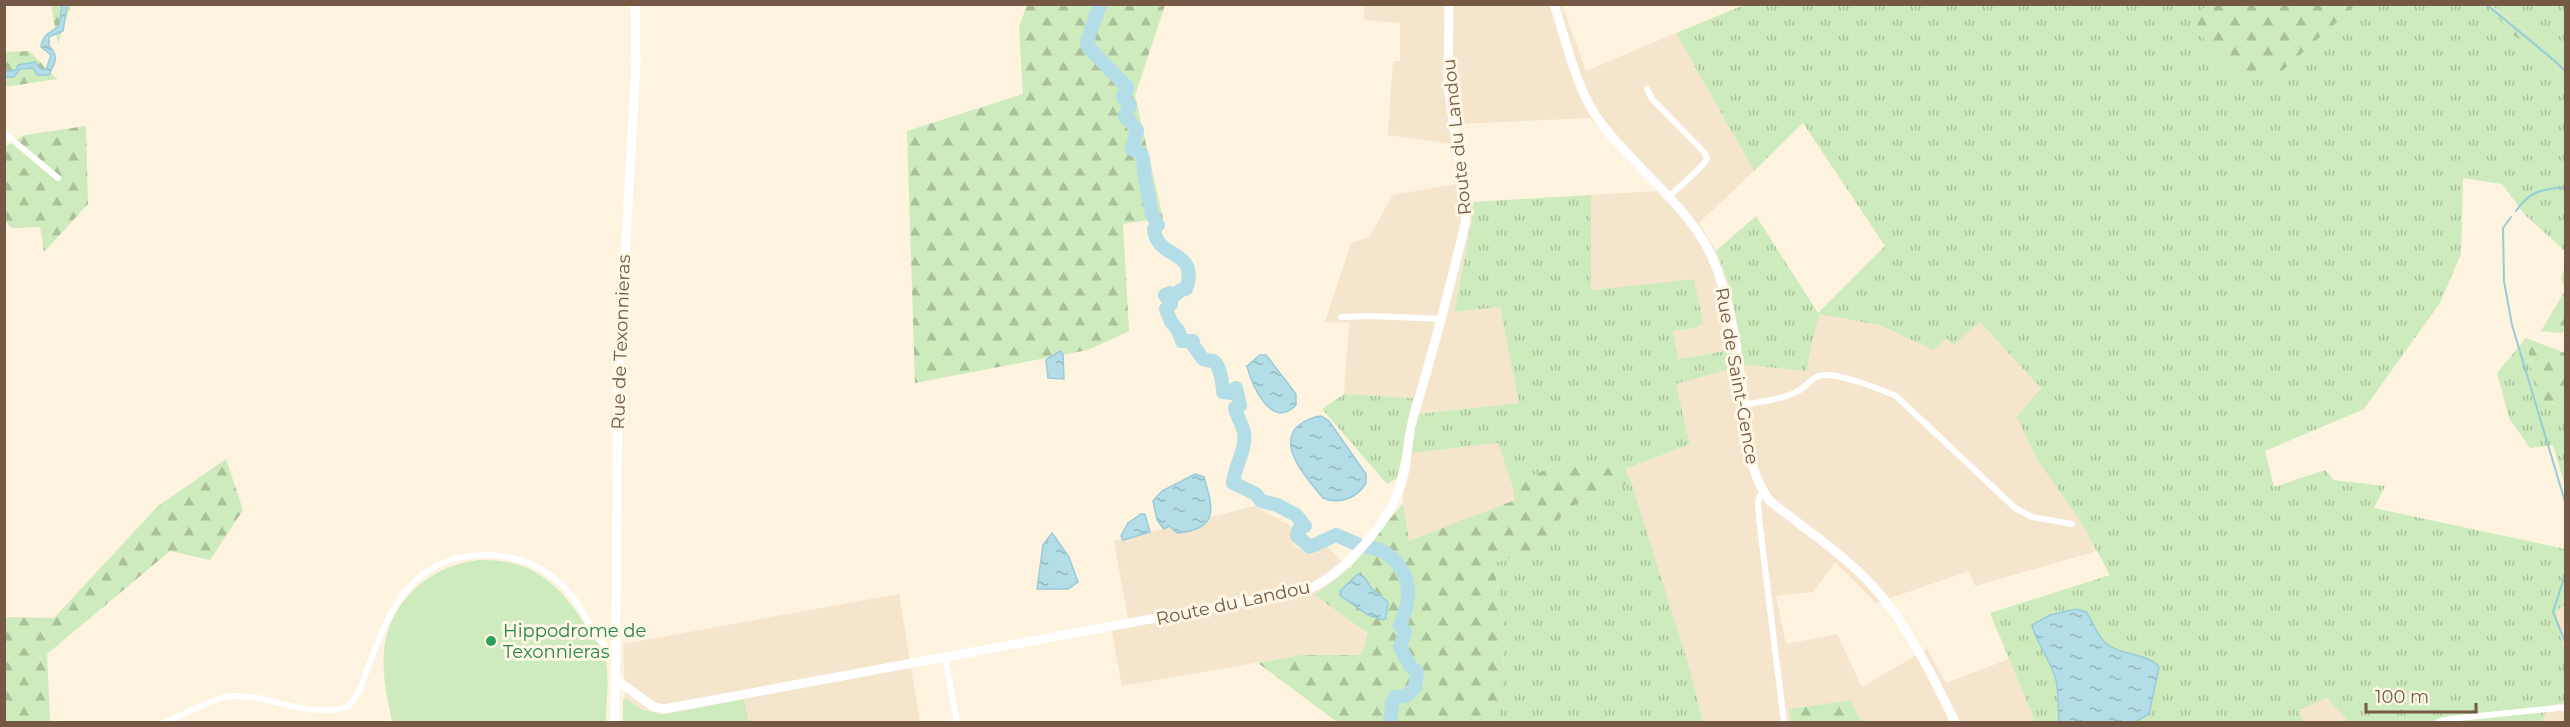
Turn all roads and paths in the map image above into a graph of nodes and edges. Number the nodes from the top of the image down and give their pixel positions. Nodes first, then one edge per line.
1 (635, 4) edge
2 (1449, 4) edge
3 (1554, 4) edge
4 (1647, 89) dead end
5 (4, 133) edge
6 (58, 178) dead end
7 (1670, 196) junction
8 (1341, 317) dead end
9 (1443, 319) junction
10 (1744, 405) junction
11 (1762, 491) junction
12 (2072, 524) dead end
13 (614, 652) junction
14 (945, 658) junction
15 (615, 679) junction
16 (2565, 707) edge
17 (165, 723) edge
18 (615, 723) edge
19 (957, 723) edge
20 (1784, 723) edge
21 (1955, 723) edge
22 (2438, 723) edge

1 - 13 street, Rue de Texonnieras
2 - 9 street, Route du Landou
3 - 7 street, Rue de Saint-Gence
4 - 7 street
5 - 6 street
7 - 10 street, Rue de Saint-Gence
8 - 9 street
9 - 14 street, Route du Landou
10 - 11 street, Rue de Saint-Gence
10 - 12 street
11 - 20 street
11 - 21 street, Rue de Saint-Gence
13 - 15 street, Rue de Texonnieras
13 - 17 street
14 - 15 street, Route du Landou
14 - 19 street
15 - 18 street, Rue de Texonnieras
16 - 22 street

